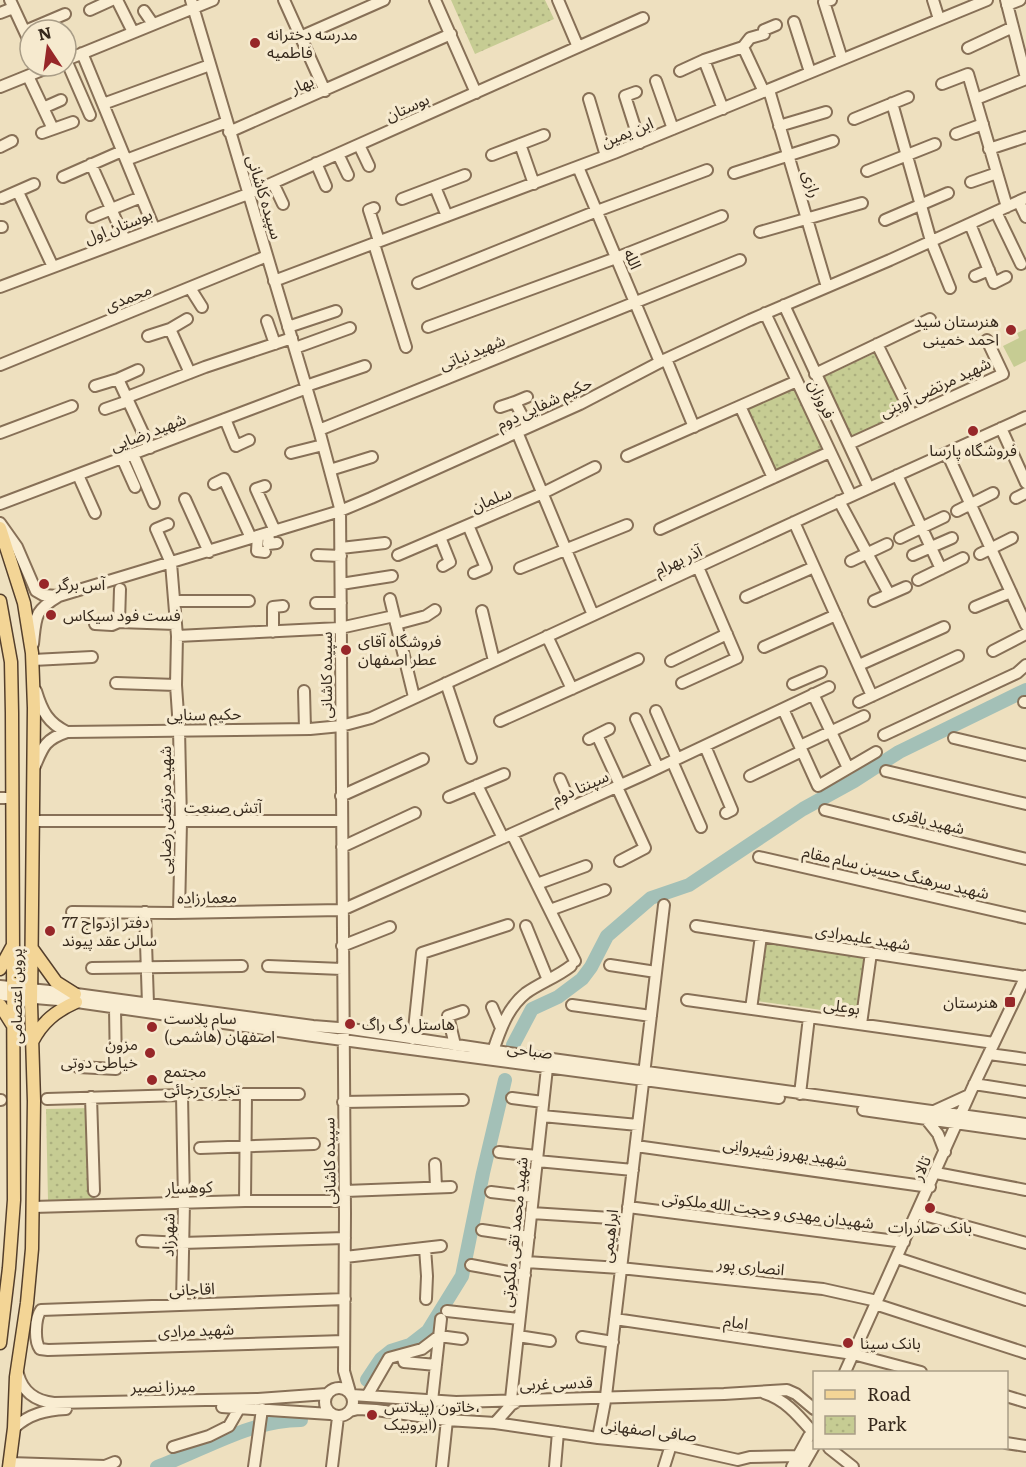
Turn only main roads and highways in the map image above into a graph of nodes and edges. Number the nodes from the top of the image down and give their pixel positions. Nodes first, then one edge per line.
1 (0, 528) edge
2 (0, 601) edge
3 (4, 642) edge
4 (6, 798) edge
5 (14, 944) junction
6 (32, 949) junction
7 (0, 969) edge
8 (0, 1005) edge
9 (14, 1026) junction
10 (32, 1043) junction
11 (5, 1268) edge
12 (0, 1343) edge
13 (9, 1465) edge

1 - 6 main road, پروین اعتصامی
2 - 3 main road, پروین اعتصامی
3 - 4 main road, پروین اعتصامی
4 - 5 main road, پروین اعتصامی
5 - 7 main road
5 - 9 main road, پروین اعتصامی
6 - 10 main road, پروین اعتصامی
6 - 10 main road
8 - 9 main road
9 - 11 main road, پروین اعتصامی
10 - 13 main road, پروین اعتصامی
11 - 12 main road, پروین اعتصامی

